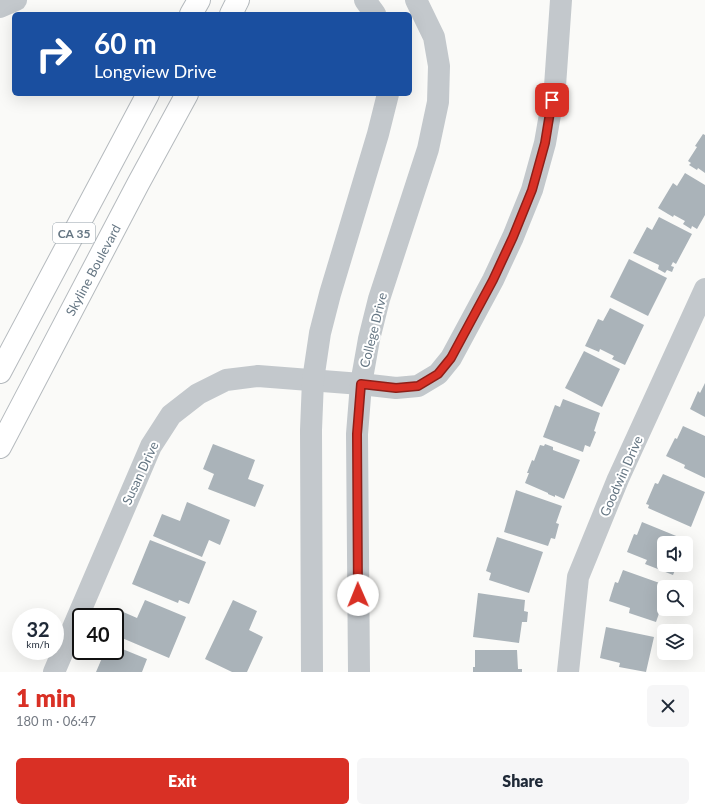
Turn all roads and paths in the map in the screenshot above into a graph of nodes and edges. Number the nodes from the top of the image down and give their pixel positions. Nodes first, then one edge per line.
1 (16, 0) edge
2 (199, 0) edge
3 (238, 0) edge
4 (365, 0) edge
5 (416, 0) edge
6 (561, 0) edge
7 (0, 7) edge
8 (192, 12) edge
9 (232, 12) edge
10 (374, 12) edge
11 (147, 96) edge
12 (186, 96) edge
13 (387, 96) edge
14 (705, 289) edge
15 (0, 372) edge
16 (313, 380) junction
17 (361, 384) junction
18 (0, 448) edge
19 (54, 672) edge
20 (312, 672) edge
21 (359, 672) edge
22 (568, 672) edge

1 - 7 street
2 - 8 main road
3 - 9 main road
4 - 10 street
5 - 17 street, College Drive
6 - 17 street, Susan Drive
11 - 15 main road, CA 35
12 - 18 main road, Skyline Boulevard / CA 35
13 - 16 street
14 - 22 street, Goodwin Drive
16 - 17 street, Susan Drive
16 - 19 street, Susan Drive
16 - 20 street
17 - 21 street, College Drive

